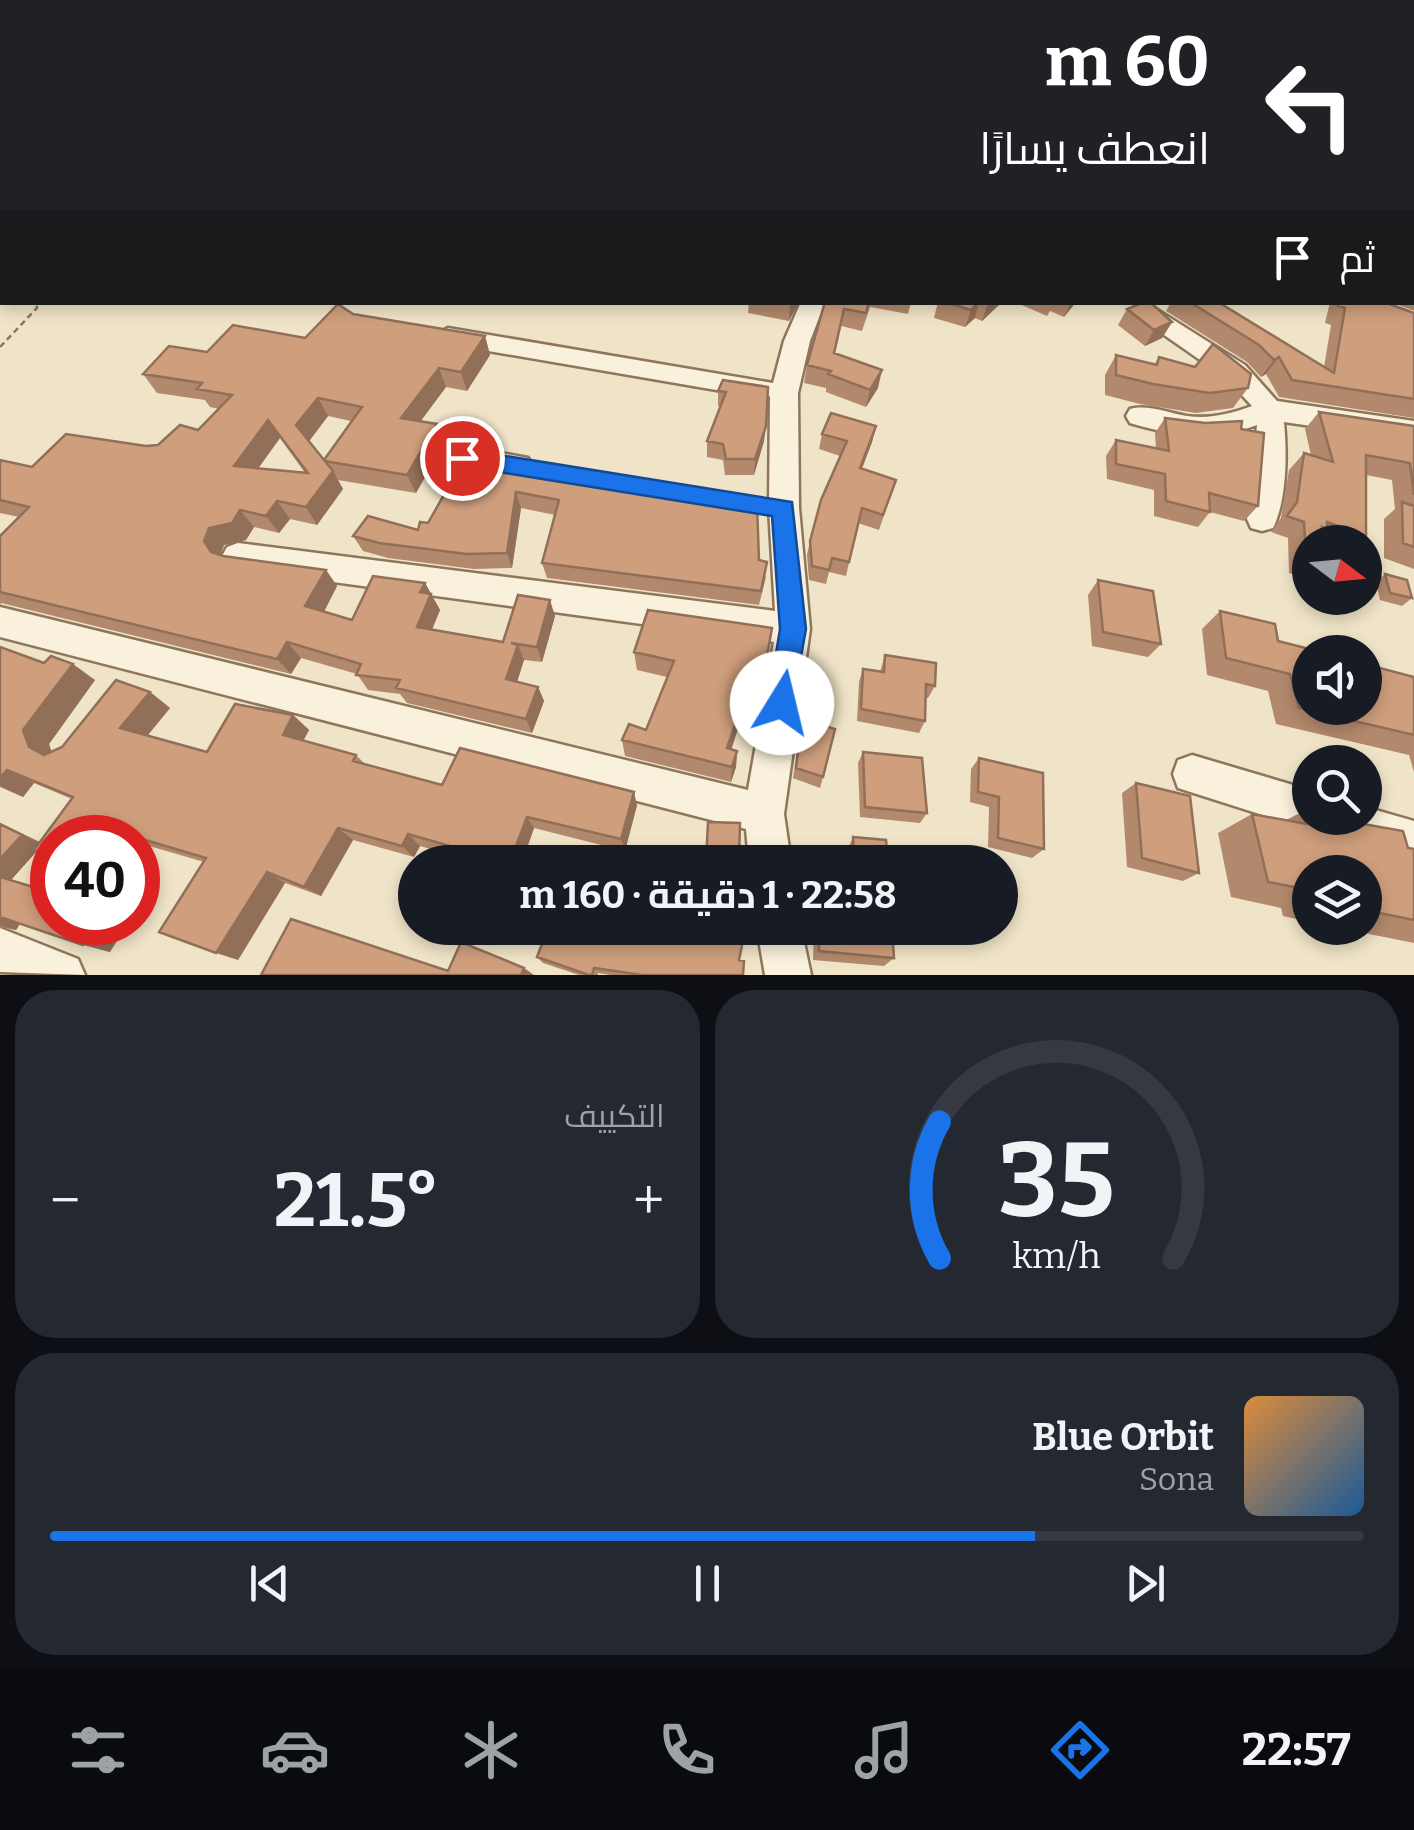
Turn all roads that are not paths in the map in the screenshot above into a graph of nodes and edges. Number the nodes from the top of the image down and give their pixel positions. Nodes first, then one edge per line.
1 (811, 305) edge
2 (1156, 316) edge
3 (419, 331) edge
4 (784, 392) junction
5 (1268, 410) junction
6 (1140, 416) dead end
7 (1414, 431) edge
8 (462, 458) dead end
9 (538, 469) edge
10 (746, 502) edge
11 (784, 508) junction
12 (1262, 519) edge
13 (238, 556) edge
14 (0, 622) edge
15 (793, 629) junction
16 (1192, 774) dead end
17 (1292, 805) edge
18 (764, 814) junction
19 (1382, 832) edge
20 (1414, 842) edge
21 (768, 845) edge
22 (783, 945) edge
23 (0, 950) edge
24 (62, 975) edge
25 (788, 975) edge

1 - 4 street
2 - 5 street
3 - 4 street
4 - 11 street
5 - 6 street
5 - 7 street
5 - 12 street
8 - 9 street
10 - 11 street
11 - 15 street
13 - 15 street
14 - 18 street
15 - 18 street
16 - 17 street
18 - 21 street
19 - 20 street
22 - 25 street
23 - 24 street

